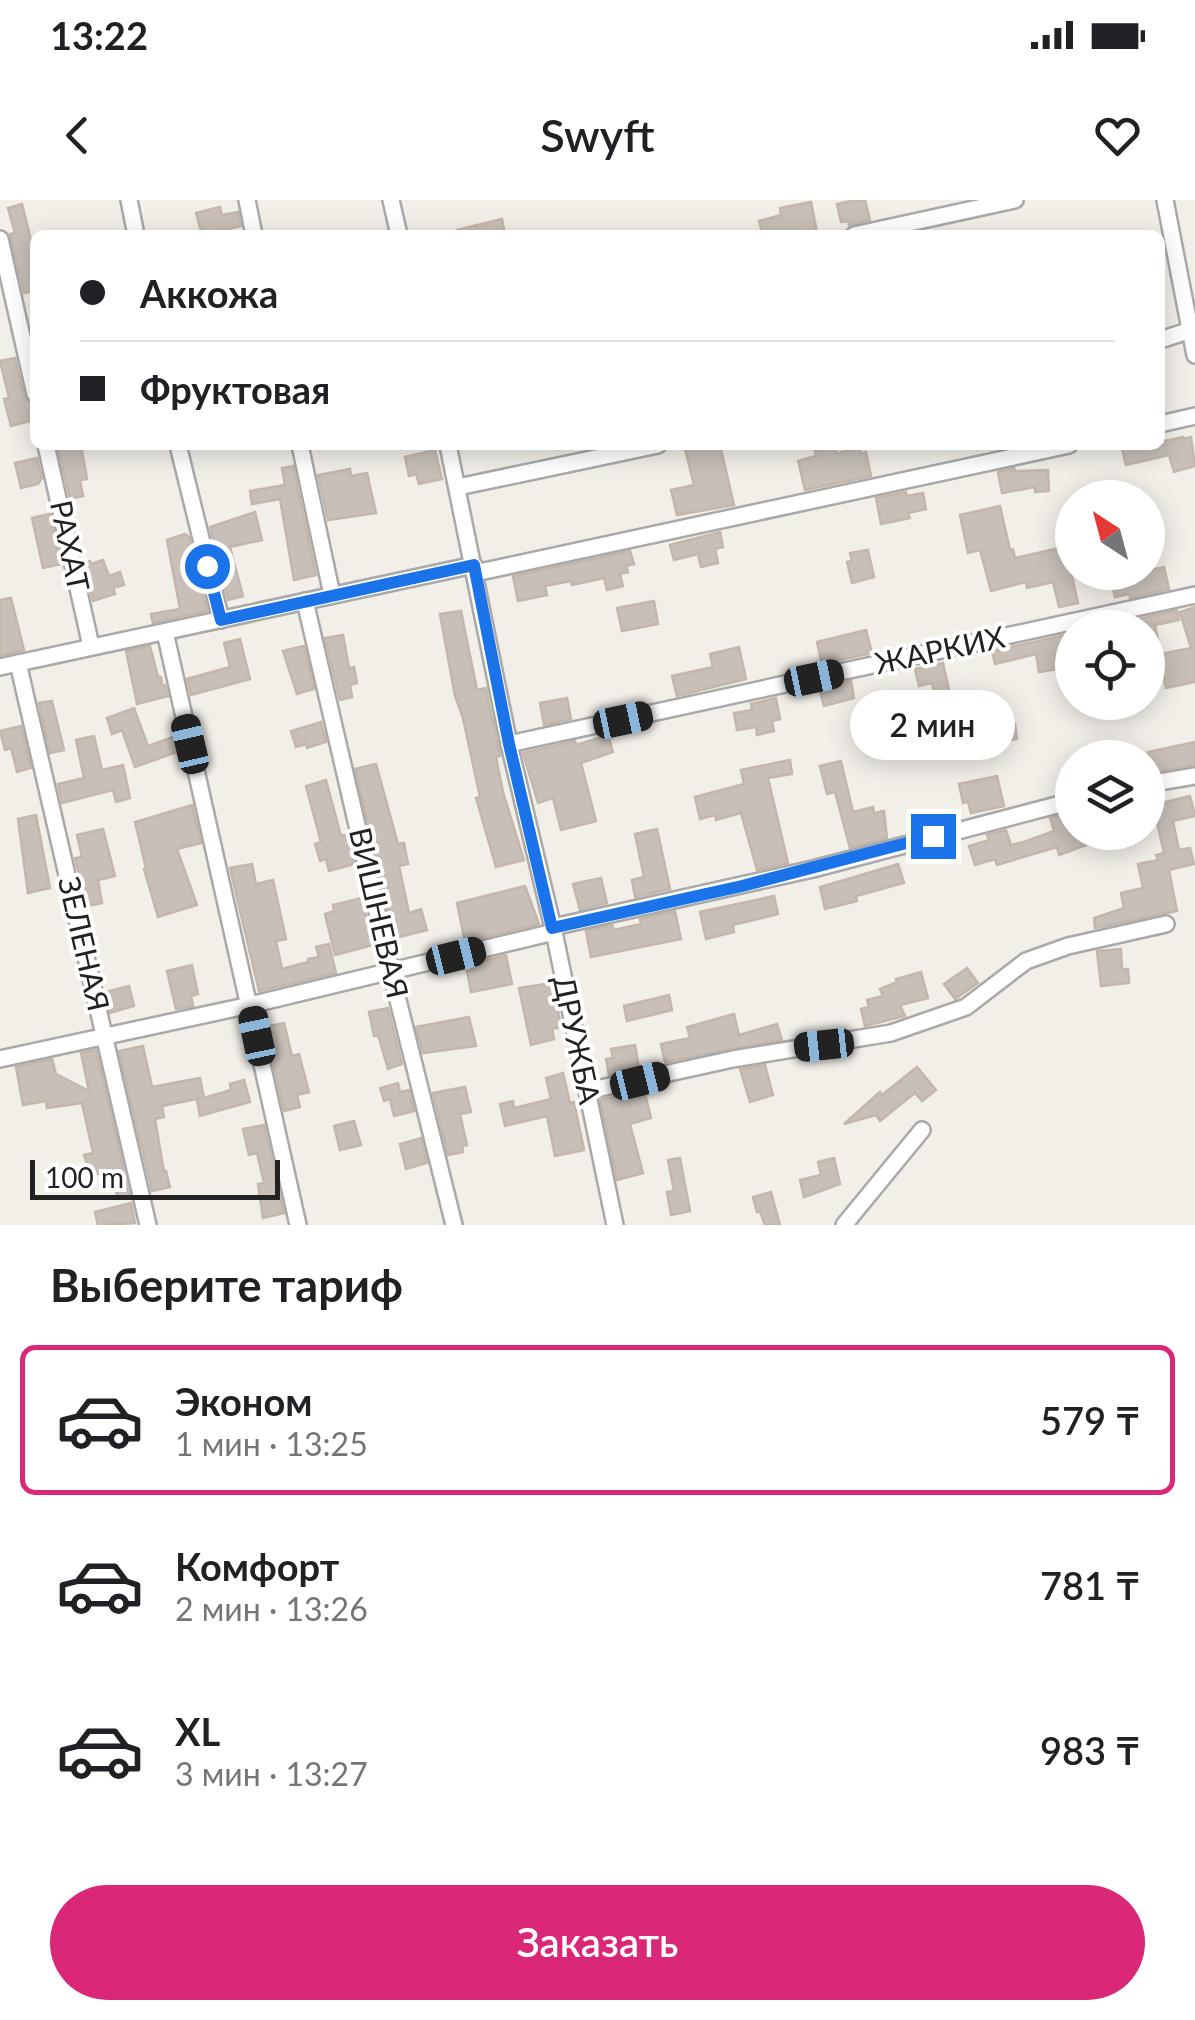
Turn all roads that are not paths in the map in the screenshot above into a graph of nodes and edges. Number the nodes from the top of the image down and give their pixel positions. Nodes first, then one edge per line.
1 (128, 200) edge
2 (247, 200) edge
3 (391, 200) edge
4 (1015, 200) edge
5 (1165, 200) edge
6 (135, 230) edge
7 (253, 230) edge
8 (398, 230) edge
9 (877, 230) edge
10 (0, 239) edge
11 (1192, 330) edge
12 (1165, 338) edge
13 (1195, 356) edge
14 (30, 372) edge
15 (1195, 416) edge
16 (1165, 423) edge
17 (47, 450) edge
18 (179, 450) edge
19 (301, 450) edge
20 (449, 450) edge
21 (634, 450) edge
22 (1045, 450) edge
23 (458, 487) junction
24 (474, 569) junction
25 (1195, 595) edge
26 (332, 596) junction
27 (305, 601) junction
28 (221, 620) junction
29 (165, 632) junction
30 (91, 646) junction
31 (18, 663) junction
32 (0, 667) edge
33 (509, 744) junction
34 (1195, 776) edge
35 (1165, 781) edge
36 (1055, 805) edge
37 (1166, 924) dead end
38 (553, 930) junction
39 (391, 972) junction
40 (250, 1005) junction
41 (105, 1036) junction
42 (0, 1059) edge
43 (587, 1091) junction
44 (922, 1130) dead end
45 (148, 1225) edge
46 (298, 1225) edge
47 (454, 1225) edge
48 (614, 1225) edge
49 (844, 1225) edge

1 - 6 street
2 - 7 street
3 - 8 street
4 - 9 street
5 - 11 street
10 - 14 street
11 - 12 street
11 - 13 street
15 - 16 street
17 - 30 street, РАХАТ
18 - 28 street
19 - 26 street
20 - 23 street, ДРУЖБА
21 - 23 street
22 - 24 street
23 - 24 street, ДРУЖБА
24 - 26 street
24 - 33 street, ДРУЖБА
25 - 33 street, ЖАРКИХ
26 - 27 street
27 - 28 street
27 - 39 street, ВИШНЕВАЯ
28 - 29 street
29 - 30 street
29 - 40 street
30 - 31 street
31 - 32 street
31 - 41 street, ЗЕЛЕНАЯ
33 - 38 street, ДРУЖБА
34 - 35 street
36 - 38 street
37 - 43 street
38 - 39 street
38 - 43 street, ДРУЖБА
39 - 40 street
39 - 47 street, ВИШНЕВАЯ
40 - 41 street
40 - 46 street
41 - 42 street
41 - 45 street, ЗЕЛЕНАЯ
43 - 48 street, ДРУЖБА
44 - 49 street

